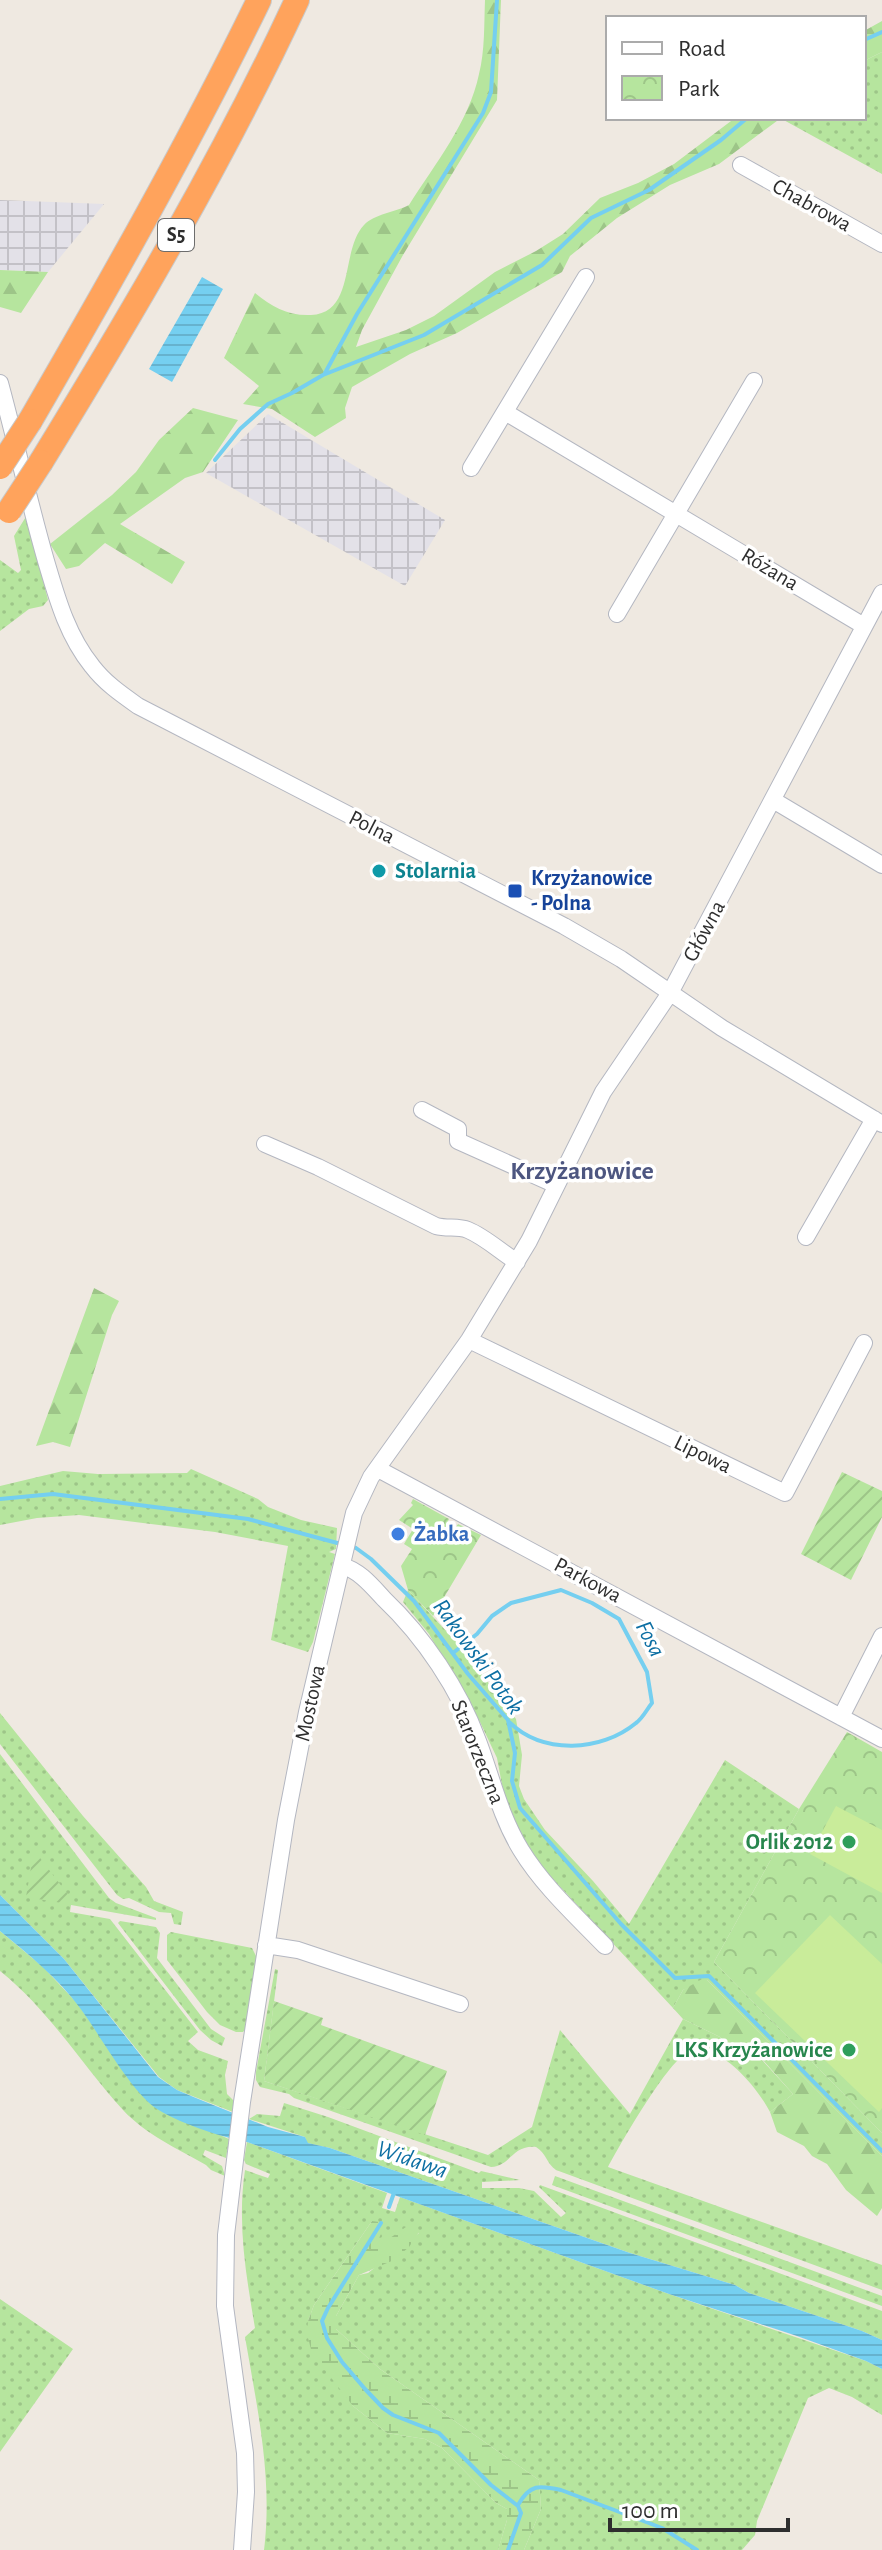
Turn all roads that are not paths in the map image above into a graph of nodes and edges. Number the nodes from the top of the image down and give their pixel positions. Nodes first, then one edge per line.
1 (259, 0) edge
2 (297, 0) edge
3 (741, 165) dead end
4 (882, 244) edge
5 (586, 277) dead end
6 (754, 381) dead end
7 (0, 383) edge
8 (505, 412) junction
9 (0, 467) edge
10 (471, 468) dead end
11 (676, 513) junction
12 (4, 518) edge
13 (882, 593) edge
14 (617, 614) dead end
15 (864, 626) junction
16 (773, 800) junction
17 (882, 865) edge
18 (670, 993) junction
19 (422, 1110) dead end
20 (878, 1122) edge
21 (265, 1144) dead end
22 (556, 1185) junction
23 (806, 1237) dead end
24 (517, 1262) junction
25 (469, 1340) junction
26 (864, 1343) dead end
27 (378, 1469) junction
28 (343, 1560) junction
29 (882, 1636) edge
30 (841, 1717) junction
31 (882, 1739) edge
32 (266, 1945) junction
33 (605, 1946) dead end
34 (460, 2004) dead end
35 (242, 2550) edge

1 - 9 highway, S5, bridge
2 - 12 highway, S5, bridge
3 - 4 street, Chabrowa
5 - 8 street
6 - 11 street
7 - 18 street, Polna
8 - 10 street
8 - 11 street, Różana
11 - 14 street
11 - 15 street, Różana
13 - 15 street, Główna
15 - 16 street, Główna
16 - 17 street
16 - 18 street, Główna
18 - 20 street, Polna
18 - 22 street, Główna
19 - 22 street
20 - 23 street, Polna
21 - 24 street
22 - 24 street, Główna
24 - 25 street, Główna
25 - 26 street, Lipowa
25 - 27 street, Główna
27 - 28 street, Mostowa
27 - 30 street, Parkowa
28 - 32 street, Mostowa
28 - 33 street, Starorzeczna
29 - 30 street
30 - 31 street, Parkowa
32 - 34 street
32 - 35 street, Mostowa

